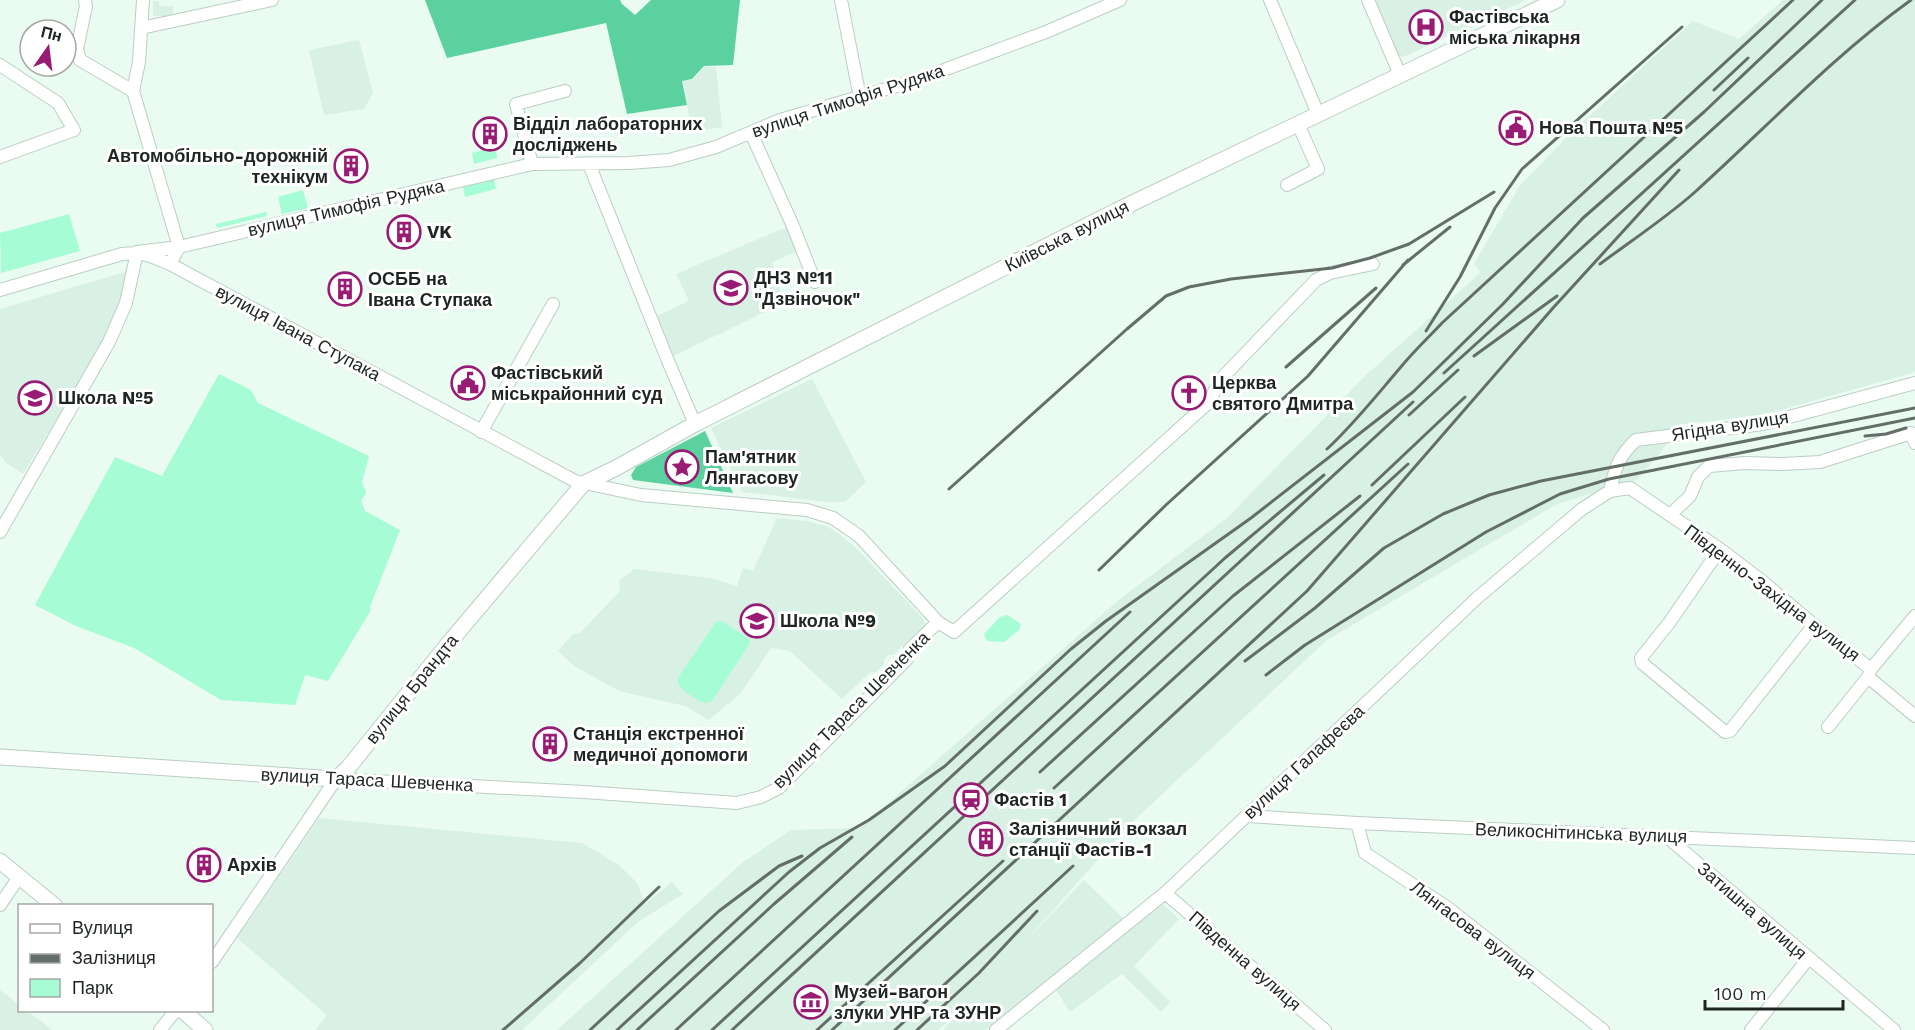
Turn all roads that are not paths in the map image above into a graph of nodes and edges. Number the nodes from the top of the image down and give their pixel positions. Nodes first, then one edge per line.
1 (85, 0) edge
2 (143, 0) edge
3 (272, 0) edge
4 (841, 0) edge
5 (1120, 0) edge
6 (1270, 0) edge
7 (1368, 0) edge
8 (1557, 0) edge
9 (141, 28) junction
10 (0, 65) edge
11 (1400, 75) junction
12 (133, 91) junction
13 (565, 91) dead end
14 (860, 98) junction
15 (1318, 114) junction
16 (1298, 124) junction
17 (751, 133) junction
18 (0, 157) edge
19 (532, 164) junction
20 (589, 164) junction
21 (1287, 185) dead end
22 (179, 247) junction
23 (137, 252) junction
24 (170, 264) junction
25 (1373, 264) dead end
26 (815, 282) dead end
27 (0, 290) edge
28 (553, 304) dead end
29 (1915, 383) edge
30 (695, 424) junction
31 (482, 432) junction
32 (1913, 438) edge
33 (583, 484) junction
34 (1610, 491) junction
35 (1670, 515) junction
36 (0, 532) edge
37 (1720, 549) junction
38 (1915, 616) edge
39 (938, 622) junction
40 (1814, 624) junction
41 (1870, 673) junction
42 (1915, 716) edge
43 (1828, 727) dead end
44 (0, 757) edge
45 (336, 779) junction
46 (1247, 816) junction
47 (1357, 823) junction
48 (1667, 837) junction
49 (1915, 848) edge
50 (0, 861) edge
51 (20, 877) junction
52 (1165, 892) junction
53 (53, 904) edge
54 (0, 905) edge
55 (1808, 959) junction
56 (213, 961) edge
57 (175, 1012) edge
58 (183, 1012) edge
59 (160, 1030) edge
60 (205, 1030) edge
61 (996, 1030) edge
62 (1325, 1030) edge
63 (1603, 1030) edge
64 (1751, 1030) edge
65 (1894, 1030) edge

1 - 12 street
2 - 9 street
3 - 9 street
4 - 14 street
5 - 14 street, вулиця Тимофія Рудяка
6 - 15 street
7 - 11 street
8 - 11 main road, Київська вулиця
9 - 12 street
10 - 18 street
11 - 15 main road, Київська вулиця
12 - 22 street
13 - 19 street
14 - 17 street, вулиця Тимофія Рудяка
15 - 16 main road, Київська вулиця
16 - 21 street
16 - 30 main road, Київська вулиця
17 - 20 street, вулиця Тимофія Рудяка
17 - 26 street
19 - 20 street, вулиця Тимофія Рудяка
19 - 22 street, вулиця Тимофія Рудяка
20 - 30 street
22 - 23 street, вулиця Тимофія Рудяка
22 - 24 street
23 - 24 street, вулиця Івана Ступака
23 - 27 street
23 - 36 street
24 - 31 street, вулиця Івана Ступака
25 - 39 street, вулиця Тараса Шевченка
28 - 31 street
29 - 34 street, Ягідна вулиця
30 - 33 main road, Київська вулиця
31 - 33 street, вулиця Івана Ступака
32 - 35 street
33 - 39 street, вулиця Івана Ступака
33 - 45 main road, вулиця Брандта
34 - 35 street, Південно-Західна вулиця
34 - 46 street, вулиця Галафеєва
35 - 37 street, Південно-Західна вулиця
37 - 40 street, Південно-Західна вулиця
37 - 40 street
38 - 41 street, Південно-Західна вулиця
39 - 45 street, вулиця Тараса Шевченка
40 - 41 street, Південно-Західна вулиця
41 - 42 street, Південно-Західна вулиця
41 - 43 street, Південно-Західна вулиця
44 - 45 main road, вулиця Тараса Шевченка
45 - 56 street, вулиця Брандта
46 - 47 street, Великоснітинська вулиця
46 - 52 street, вулиця Галафеєва
47 - 48 street, Великоснітинська вулиця
47 - 63 street, Лянгасова вулиця
48 - 49 street, Великоснітинська вулиця
48 - 55 street, Затишна вулиця
50 - 51 main road
51 - 53 main road
51 - 54 street
52 - 61 street, вулиця Галафеєва
52 - 62 street, Південна вулиця
55 - 64 street
55 - 65 street, Затишна вулиця
57 - 59 street
58 - 60 main road

